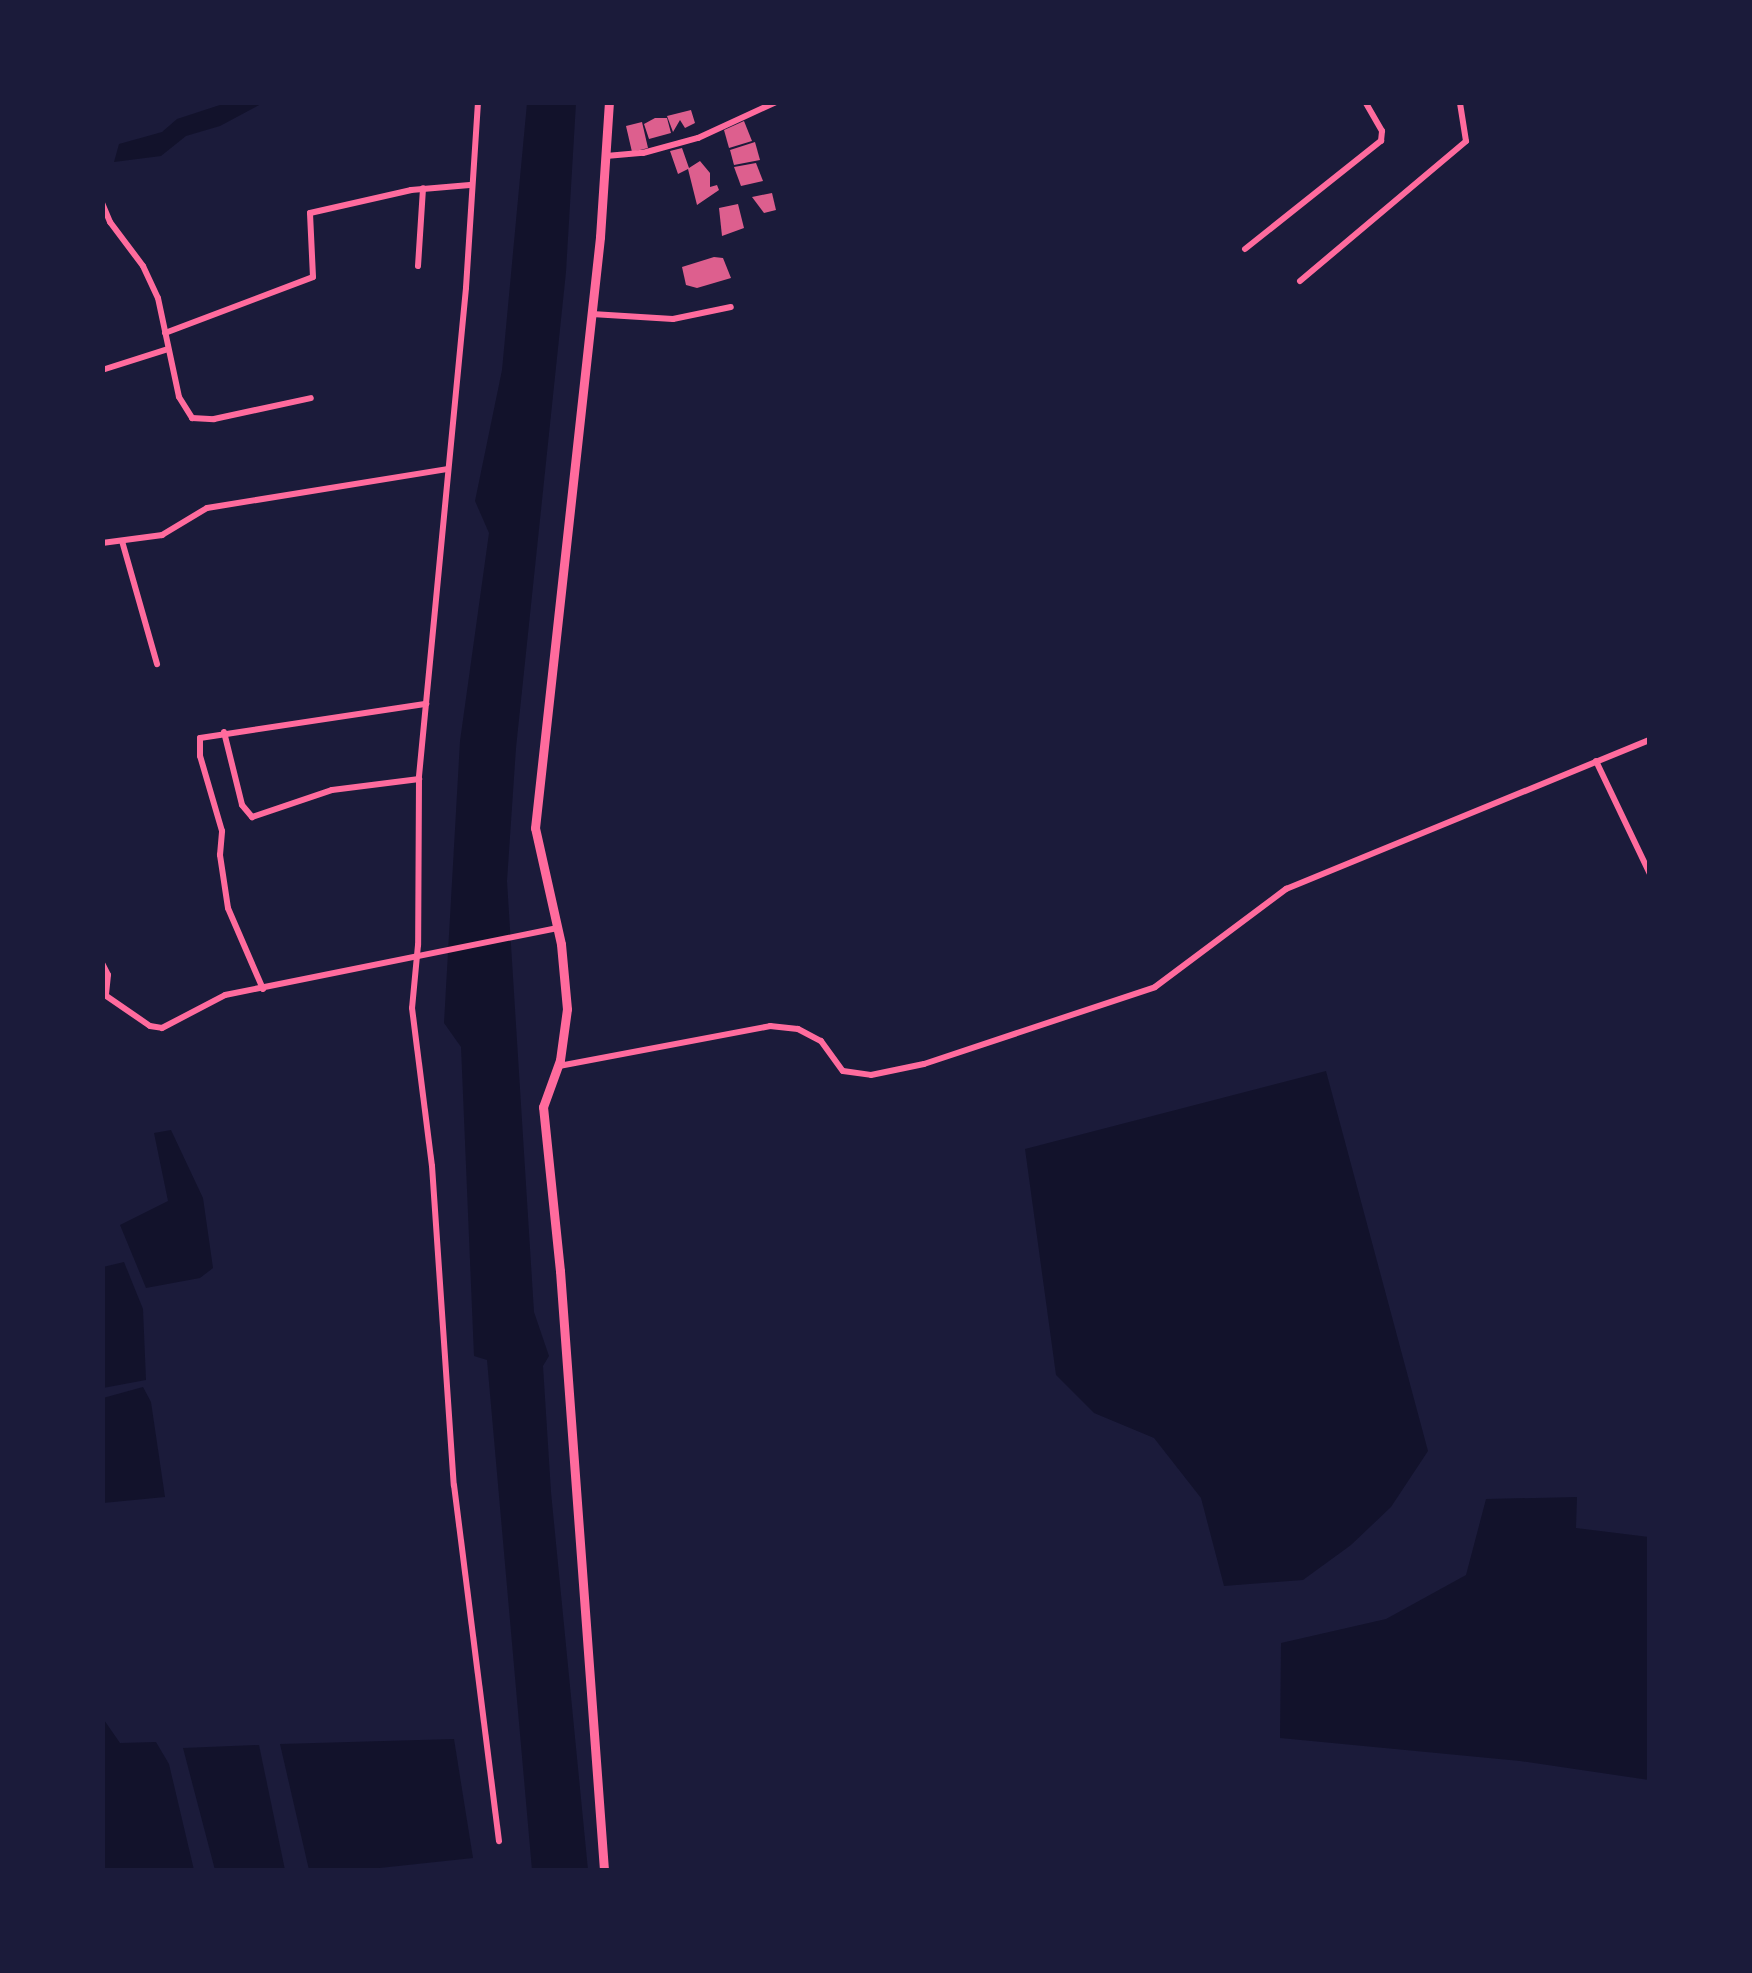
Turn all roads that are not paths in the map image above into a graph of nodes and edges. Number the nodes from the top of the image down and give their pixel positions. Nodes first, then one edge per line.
1 (478, 102) edge
2 (609, 102) edge
3 (776, 102) edge
4 (1365, 102) edge
5 (1460, 102) edge
6 (606, 156) junction
7 (470, 185) junction
8 (424, 188) junction
9 (103, 208) edge
10 (1245, 249) dead end
11 (418, 266) dead end
12 (1300, 281) dead end
13 (731, 306) dead end
14 (592, 314) junction
15 (165, 333) junction
16 (168, 349) junction
17 (102, 370) edge
18 (312, 398) dead end
19 (447, 469) junction
20 (122, 541) junction
21 (102, 543) edge
22 (158, 664) dead end
23 (426, 704) junction
24 (224, 732) junction
25 (1650, 740) edge
26 (1596, 762) junction
27 (419, 780) junction
28 (1650, 874) edge
29 (556, 928) junction
30 (418, 956) junction
31 (102, 963) edge
32 (263, 989) junction
33 (104, 993) edge
34 (558, 1066) junction
35 (500, 1841) dead end
36 (604, 1870) edge

1 - 7 street
2 - 6 street
3 - 6 street
4 - 10 street
5 - 12 street
6 - 14 street
7 - 8 street
7 - 19 street
8 - 11 street
8 - 15 street
9 - 15 street
13 - 14 street
14 - 29 street
15 - 16 street
16 - 17 street
16 - 18 street
19 - 20 street
19 - 23 street
20 - 21 street
20 - 22 street
23 - 24 street
23 - 27 street
24 - 27 street
24 - 32 street
25 - 26 street
26 - 28 street
26 - 34 street
27 - 30 street
29 - 30 street
29 - 34 street
30 - 32 street
30 - 35 street
31 - 33 street
32 - 33 street
34 - 36 street

